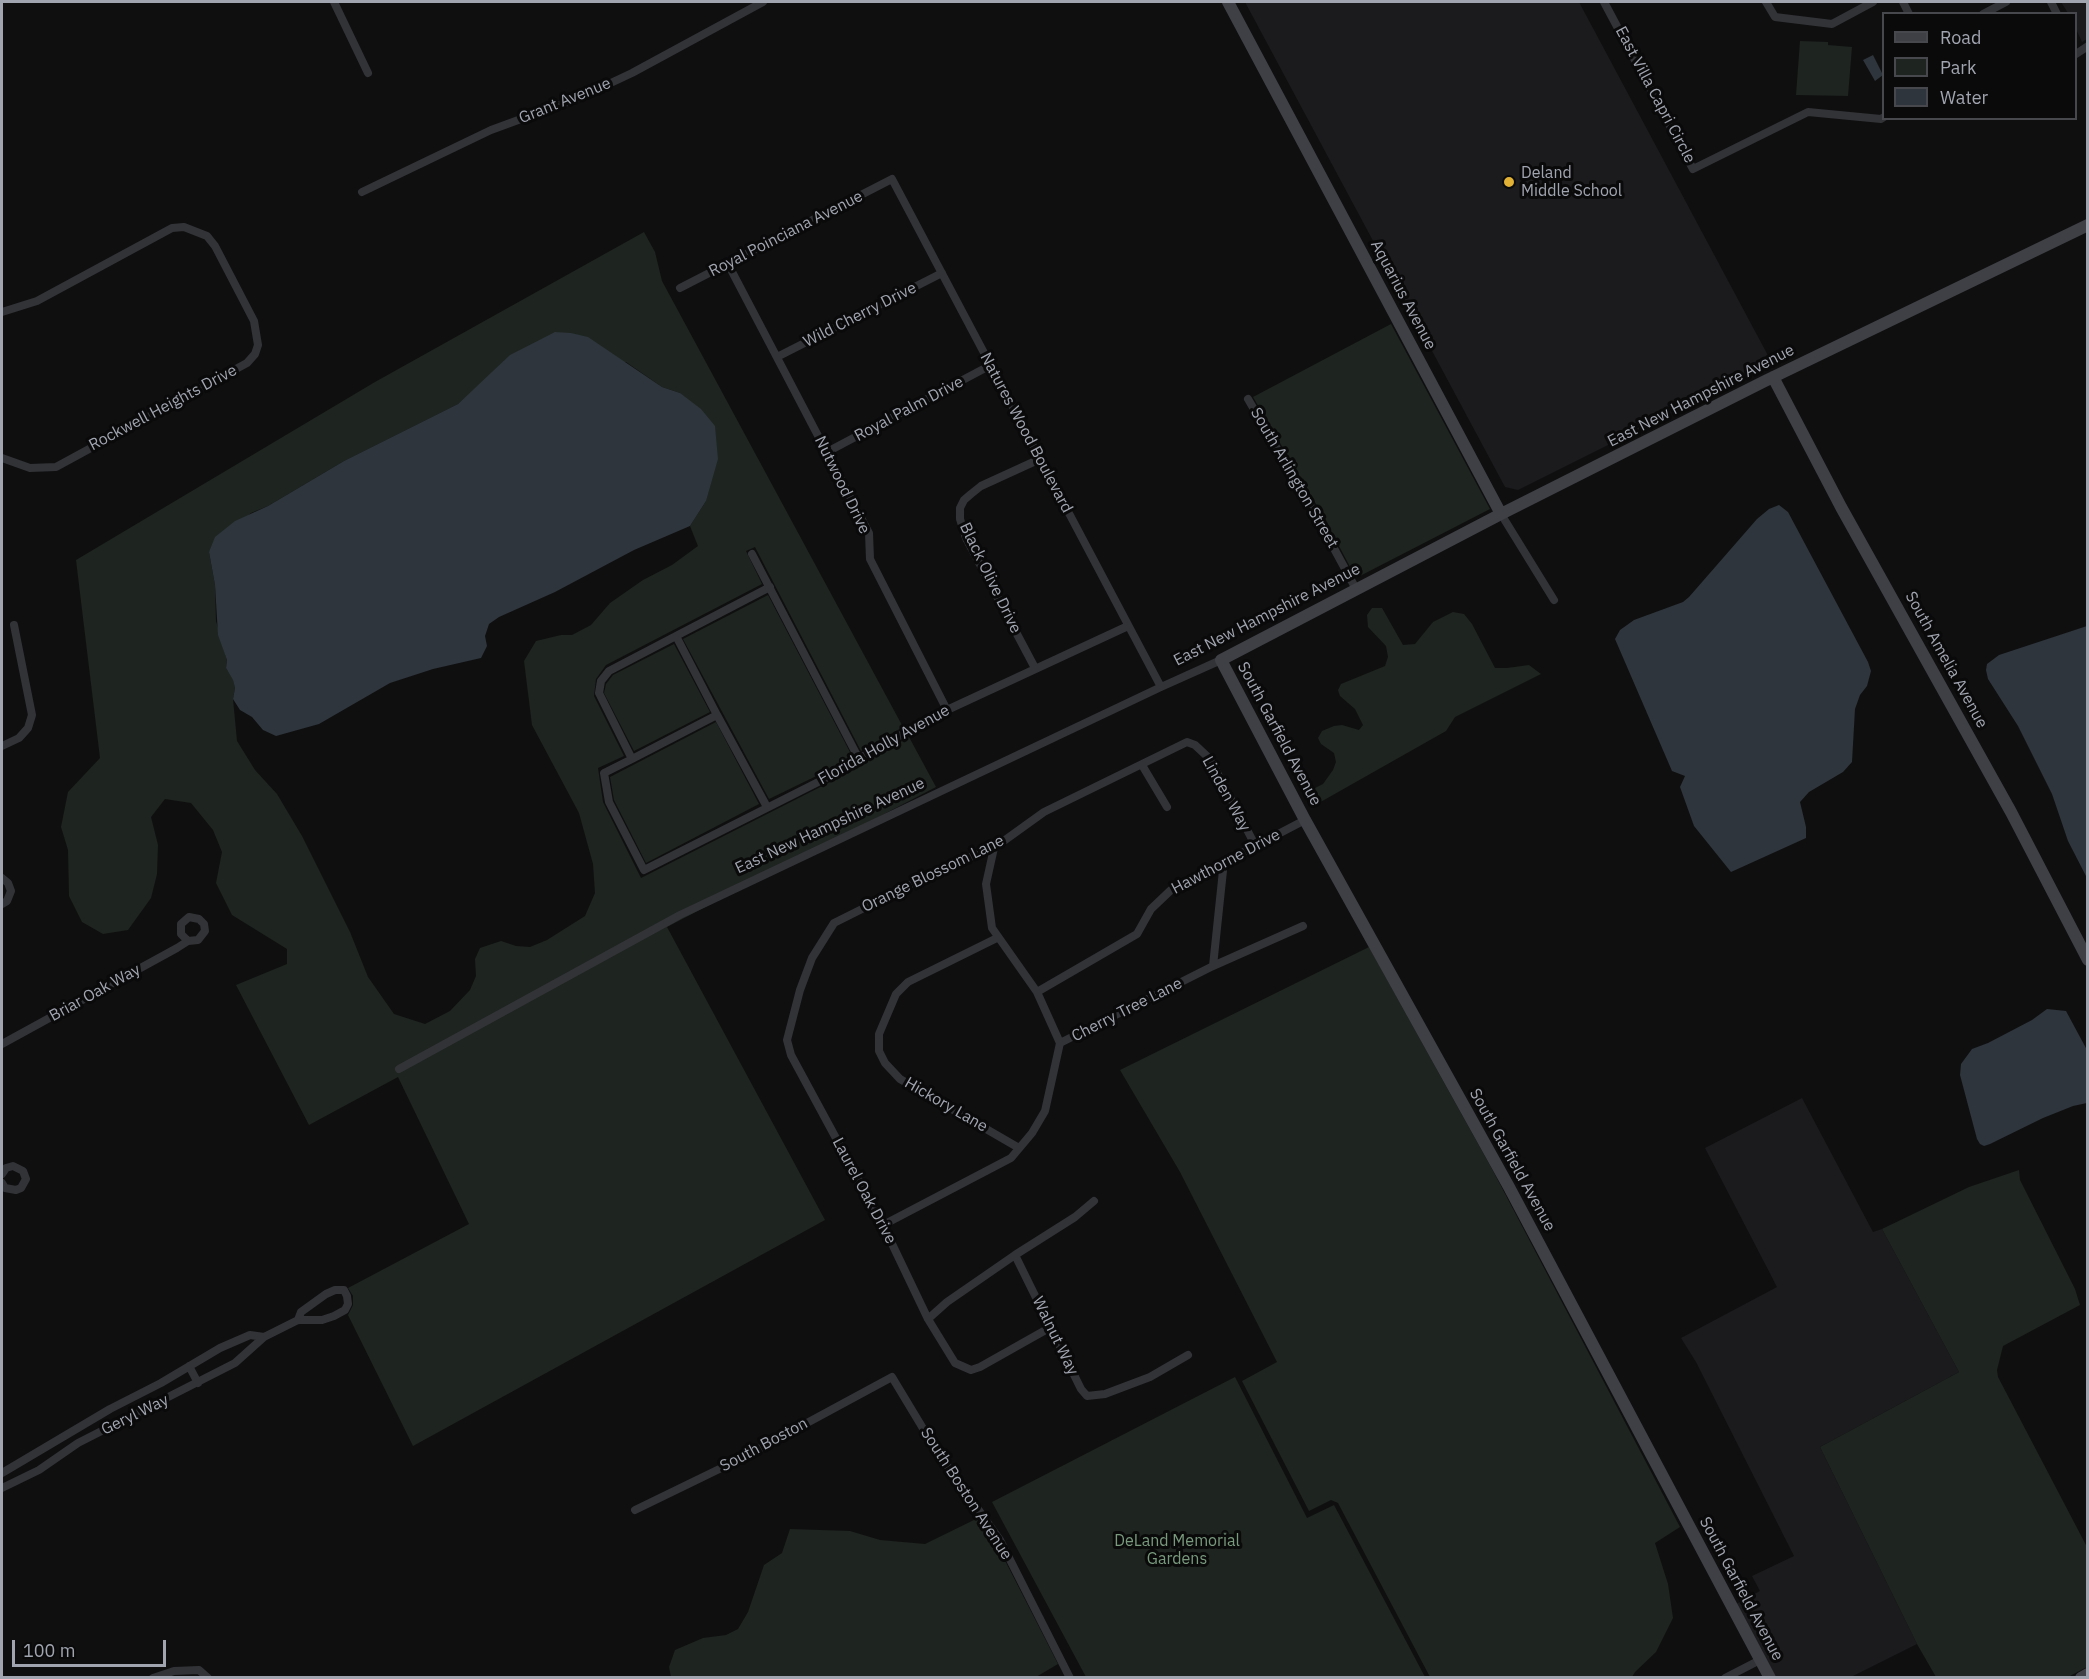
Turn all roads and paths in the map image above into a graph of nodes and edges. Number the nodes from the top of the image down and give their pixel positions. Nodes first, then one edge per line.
1 (334, 2) edge
2 (763, 2) edge
3 (1228, 2) edge
4 (1604, 2) edge
5 (1766, 2) edge
6 (1873, 2) edge
7 (2006, 2) edge
8 (1987, 12) edge
9 (368, 73) dead end
10 (1882, 118) edge
11 (892, 179) joint
12 (362, 192) dead end
13 (2088, 225) edge
14 (728, 264) junction
15 (942, 273) junction
16 (680, 288) dead end
17 (2, 312) edge
18 (777, 357) junction
19 (991, 365) junction
20 (1773, 377) junction
21 (1248, 399) dead end
22 (827, 452) junction
23 (2, 458) edge
24 (1040, 459) junction
25 (1501, 514) junction
26 (753, 554) dead end
27 (770, 587) junction
28 (1356, 589) junction
29 (1554, 600) dead end
30 (14, 625) dead end
31 (1128, 626) junction
32 (676, 636) junction
33 (1221, 660) junction
34 (1035, 668) junction
35 (1161, 687) junction
36 (946, 710) junction
37 (717, 715) junction
38 (1195, 745) joint
39 (2, 746) edge
40 (632, 759) junction
41 (859, 759) junction
42 (1142, 765) junction
43 (767, 807) junction
44 (1167, 807) dead end
45 (1305, 820) junction
46 (1255, 845) junction
47 (994, 848) junction
48 (1224, 861) junction
49 (2, 879) edge
50 (2, 904) edge
51 (1303, 926) dead end
52 (997, 938) junction
53 (188, 940) dead end
54 (2088, 960) edge
55 (1213, 966) junction
56 (800, 990) joint
57 (1037, 992) junction
58 (1060, 1043) junction
59 (2, 1044) edge
60 (399, 1069) dead end
61 (1018, 1148) junction
62 (2, 1171) edge
63 (2, 1183) edge
64 (1094, 1201) dead end
65 (884, 1225) junction
66 (1015, 1255) junction
67 (928, 1319) junction
68 (298, 1320) junction
69 (1051, 1327) junction
70 (264, 1337) junction
71 (1188, 1355) dead end
72 (189, 1366) junction
73 (892, 1377) joint
74 (198, 1383) junction
75 (68, 1435) junction
76 (74, 1446) junction
77 (2, 1473) edge
78 (2, 1488) edge
79 (635, 1510) dead end
80 (1760, 1660) junction
81 (2088, 1674) edge
82 (153, 1677) edge
83 (208, 1677) edge
84 (1070, 1677) edge
85 (1725, 1677) edge
86 (1770, 1677) edge
87 (2081, 1677) edge

1 - 9 street
2 - 12 street, Grant Avenue
3 - 25 street, Aquarius Avenue
4 - 10 street, East Villa Capri Circle
5 - 6 street
7 - 8 street
11 - 14 street, Royal Poinciana Avenue
11 - 15 street, Natures Wood Boulevard
13 - 20 street, East New Hampshire Avenue
14 - 16 street, Royal Poinciana Avenue
14 - 18 street, Nutwood Drive
15 - 18 street, Wild Cherry Drive
15 - 19 street, Natures Wood Boulevard
17 - 23 street, Rockwell Heights Drive
18 - 22 street, Nutwood Drive
19 - 22 street, Royal Palm Drive
19 - 24 street, Natures Wood Boulevard
20 - 25 street, East New Hampshire Avenue
20 - 54 street, South Amelia Avenue
21 - 28 street, South Arlington Street
22 - 36 street, Nutwood Drive
24 - 31 street, Natures Wood Boulevard
24 - 34 street, Black Olive Drive
25 - 28 street, East New Hampshire Avenue
25 - 29 street, Aquarius Avenue
26 - 27 street
27 - 32 street
27 - 41 street
28 - 33 street, East New Hampshire Avenue
30 - 39 street
31 - 34 street, Florida Holly Avenue
31 - 35 street, Natures Wood Boulevard
32 - 37 street
32 - 40 street
33 - 35 street, East New Hampshire Avenue
33 - 45 street, South Garfield Avenue
34 - 36 street, Florida Holly Avenue
35 - 60 street, East New Hampshire Avenue
36 - 41 street, Florida Holly Avenue
37 - 40 street
37 - 43 street
38 - 42 street, Orange Blossom Lane
38 - 46 street, Linden Way
40 - 43 street, Florida Holly Avenue
41 - 43 street, Florida Holly Avenue
42 - 44 street
42 - 47 street, Orange Blossom Lane
45 - 46 street, Hawthorne Drive
45 - 80 street, South Garfield Avenue
46 - 48 street, Hawthorne Drive
47 - 52 street
47 - 56 street, Orange Blossom Lane
48 - 55 street
48 - 57 street, Hawthorne Drive
49 - 50 street
51 - 55 street, Cherry Tree Lane
52 - 57 street
52 - 61 street, Hickory Lane
53 - 59 street, Briar Oak Way
55 - 58 street, Cherry Tree Lane
56 - 65 street, Laurel Oak Drive
57 - 58 street
58 - 61 street, Cherry Tree Lane
61 - 65 street, Cherry Tree Lane
62 - 63 street
64 - 66 street
65 - 67 street, Laurel Oak Drive
66 - 67 street
66 - 69 street, Walnut Way
67 - 69 street, Laurel Oak Drive
68 - 68 street, Geryl Way
68 - 70 street, Geryl Way
69 - 71 street, Walnut Way
70 - 72 street, Geryl Way
70 - 74 street, Geryl Way
72 - 74 street
72 - 75 street, Geryl Way
73 - 79 street, South Boston
73 - 84 street, South Boston Avenue
74 - 76 street, Geryl Way
75 - 76 street
75 - 77 street, Geryl Way
76 - 78 street, Geryl Way
80 - 85 street
80 - 86 street, South Garfield Avenue
81 - 87 street
82 - 83 street

